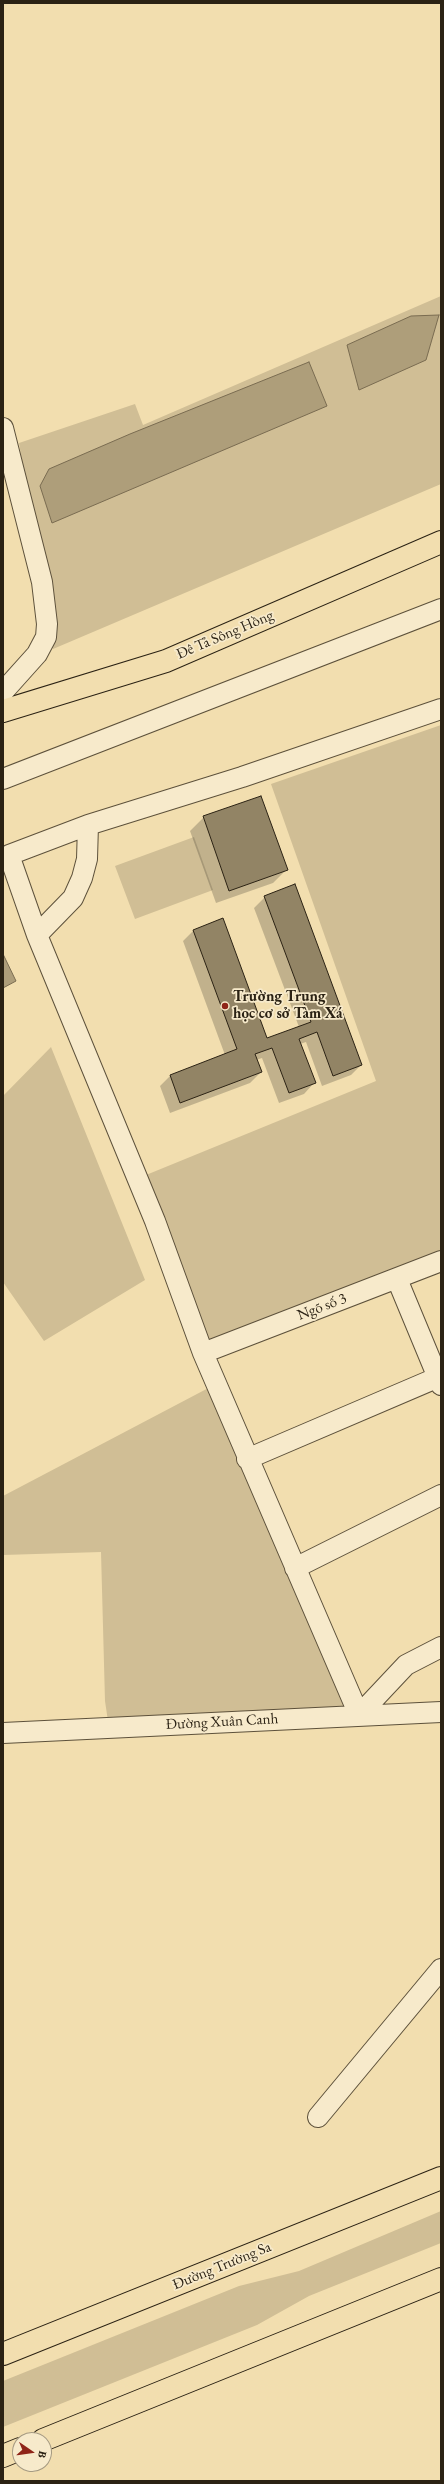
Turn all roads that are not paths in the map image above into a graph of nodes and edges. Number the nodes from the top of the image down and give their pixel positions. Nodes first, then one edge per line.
1 (3, 428) edge
2 (441, 542) edge
3 (441, 609) edge
4 (3, 692) edge
5 (441, 709) edge
6 (3, 712) edge
7 (3, 779) edge
8 (88, 825) junction
9 (37, 935) junction
10 (441, 1261) edge
11 (397, 1279) junction
12 (203, 1353) junction
13 (440, 1379) edge
14 (247, 1459) junction
15 (441, 1495) edge
16 (295, 1568) junction
17 (441, 1647) edge
18 (441, 1712) edge
19 (360, 1715) junction
20 (3, 1733) edge
21 (441, 1969) edge
22 (318, 2117) dead end
23 (441, 2178) edge
24 (441, 2279) edge
25 (3, 2354) edge
26 (52, 2436) edge

1 - 4 street
2 - 6 main road, Đê Tả Sông Hồng
3 - 7 street
5 - 8 street
8 - 9 street
8 - 9 street
9 - 12 street
10 - 11 street, Ngõ số 3
11 - 12 street, Ngõ số 3
11 - 13 street
12 - 14 street
13 - 14 street
14 - 16 street
15 - 16 street
16 - 19 street
17 - 19 street
18 - 19 street, Đường Xuân Canh
19 - 20 street, Đường Xuân Canh
21 - 22 street
23 - 25 main road, Đường Trường Sa
24 - 26 main road

